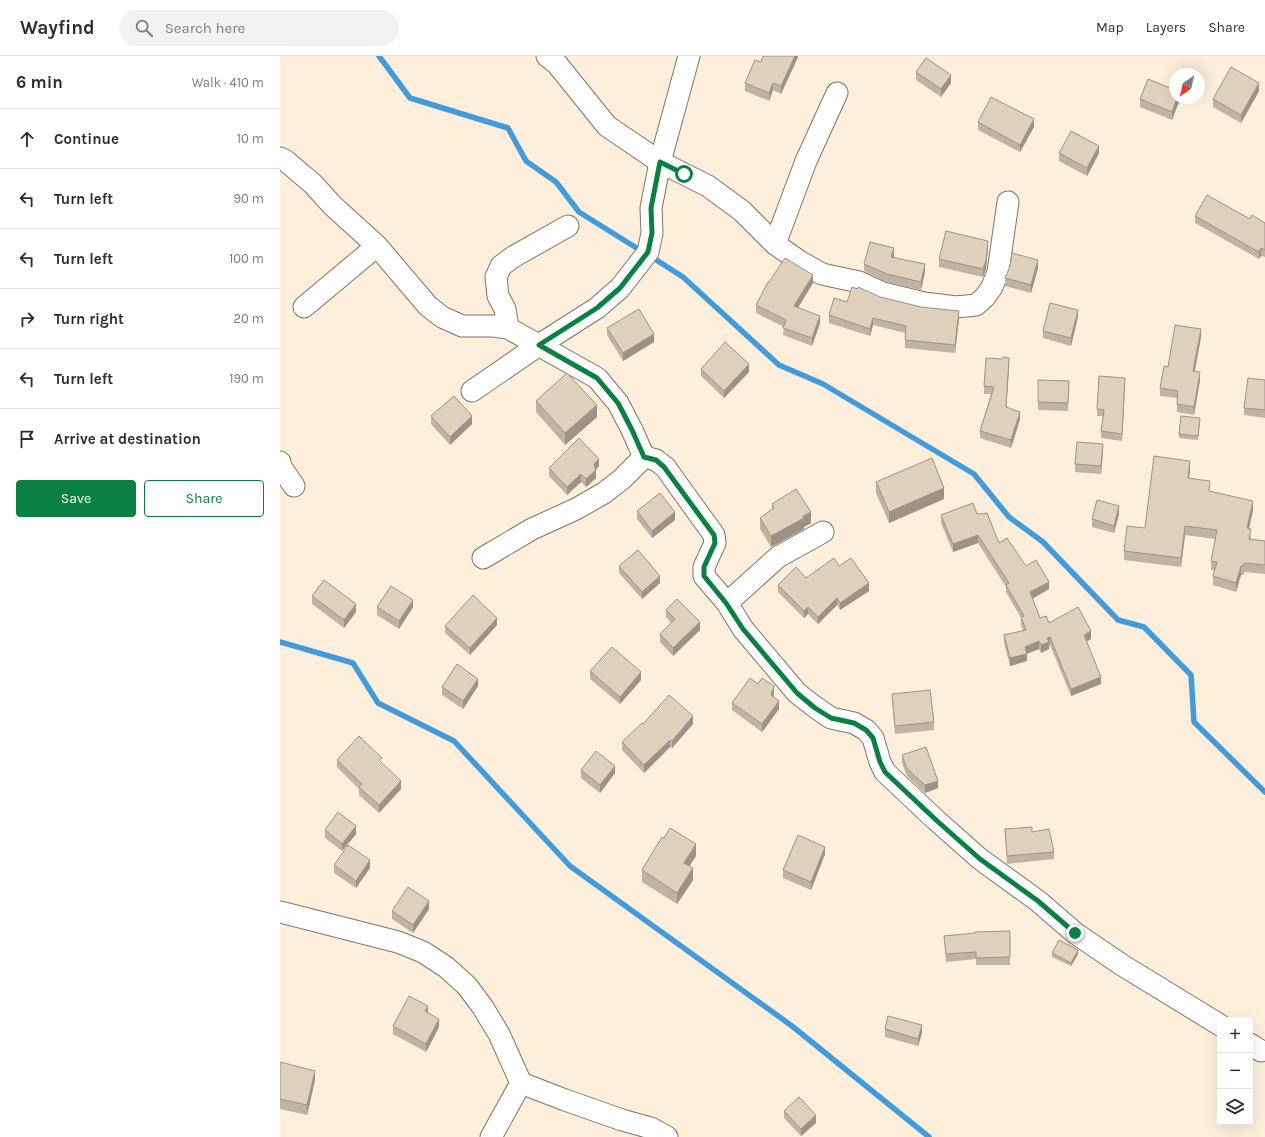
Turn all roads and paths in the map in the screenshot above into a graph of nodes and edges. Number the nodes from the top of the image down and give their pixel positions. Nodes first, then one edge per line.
1 (547, 56) edge
2 (690, 56) edge
3 (837, 93) dead end
4 (280, 158) edge
5 (660, 162) junction
6 (1008, 202) dead end
7 (568, 226) dead end
8 (775, 244) junction
9 (376, 246) junction
10 (304, 307) dead end
11 (508, 328) junction
12 (539, 345) junction
13 (472, 392) dead end
14 (644, 457) junction
15 (280, 462) edge
16 (294, 486) dead end
17 (823, 532) dead end
18 (483, 558) dead end
19 (726, 603) junction
20 (280, 912) edge
21 (1217, 1023) edge
22 (521, 1082) junction
23 (491, 1137) edge
24 (667, 1137) edge

1 - 5 street
2 - 5 street
3 - 8 street
4 - 9 street
5 - 8 street
5 - 12 street
6 - 8 street
7 - 11 street
9 - 10 street
9 - 11 street
11 - 12 street
12 - 13 street
12 - 14 street
14 - 18 street
14 - 19 street
15 - 16 street
17 - 19 street
19 - 21 street
20 - 22 street
22 - 23 street
22 - 24 street

